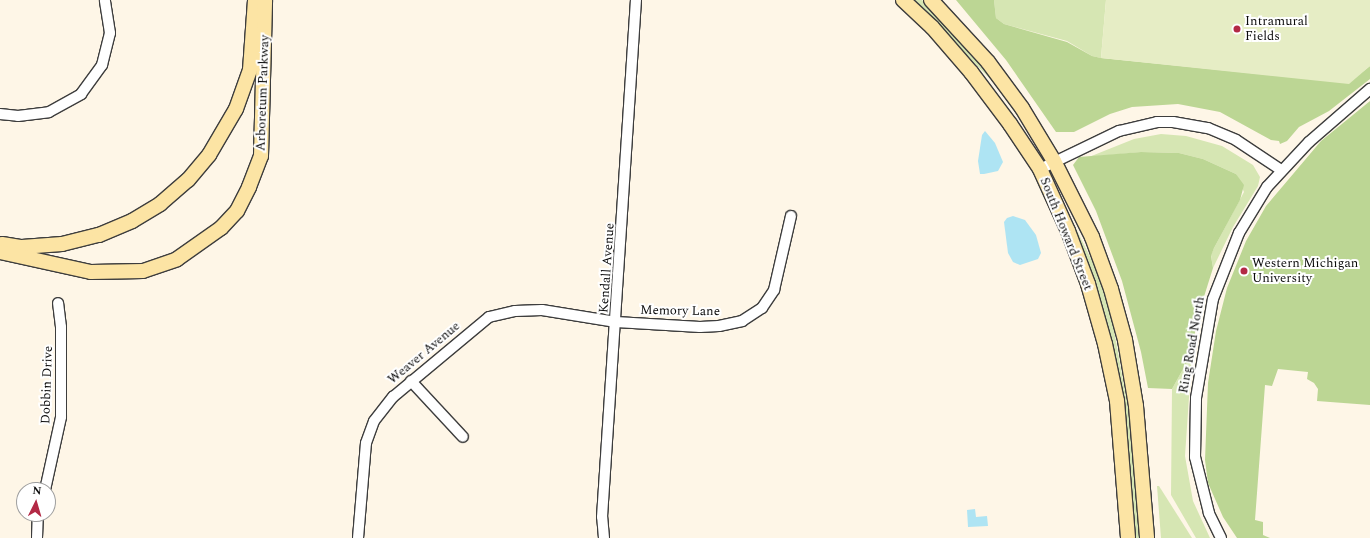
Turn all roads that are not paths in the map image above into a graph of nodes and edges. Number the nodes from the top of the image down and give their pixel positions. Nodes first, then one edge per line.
1 (105, 0) edge
2 (255, 0) edge
3 (265, 0) edge
4 (636, 0) edge
5 (903, 0) edge
6 (931, 0) edge
7 (1370, 90) edge
8 (0, 114) edge
9 (1054, 161) junction
10 (1040, 169) junction
11 (1281, 170) junction
12 (791, 216) dead end
13 (0, 244) edge
14 (0, 252) edge
15 (58, 303) dead end
16 (616, 322) junction
17 (411, 381) junction
18 (463, 437) dead end
19 (47, 482) edge
20 (37, 522) edge
21 (36, 538) edge
22 (358, 538) edge
23 (604, 538) edge
24 (1128, 538) edge
25 (1147, 538) edge
26 (1221, 538) edge

1 - 8 street
2 - 13 street, Arboretum Parkway
3 - 14 street, Arboretum Parkway
4 - 16 street, Kendall Avenue
5 - 10 street, South Howard Street
6 - 9 street, South Howard Street
7 - 11 street, Ring Road North
9 - 10 street
9 - 11 street
9 - 25 street, South Howard Street
10 - 24 street, South Howard Street
11 - 26 street, Ring Road North
12 - 16 street, Memory Lane
15 - 19 street, Dobbin Drive
16 - 17 street, Weaver Avenue
16 - 23 street, Kendall Avenue
17 - 18 street
17 - 22 street, Weaver Avenue
20 - 21 street

